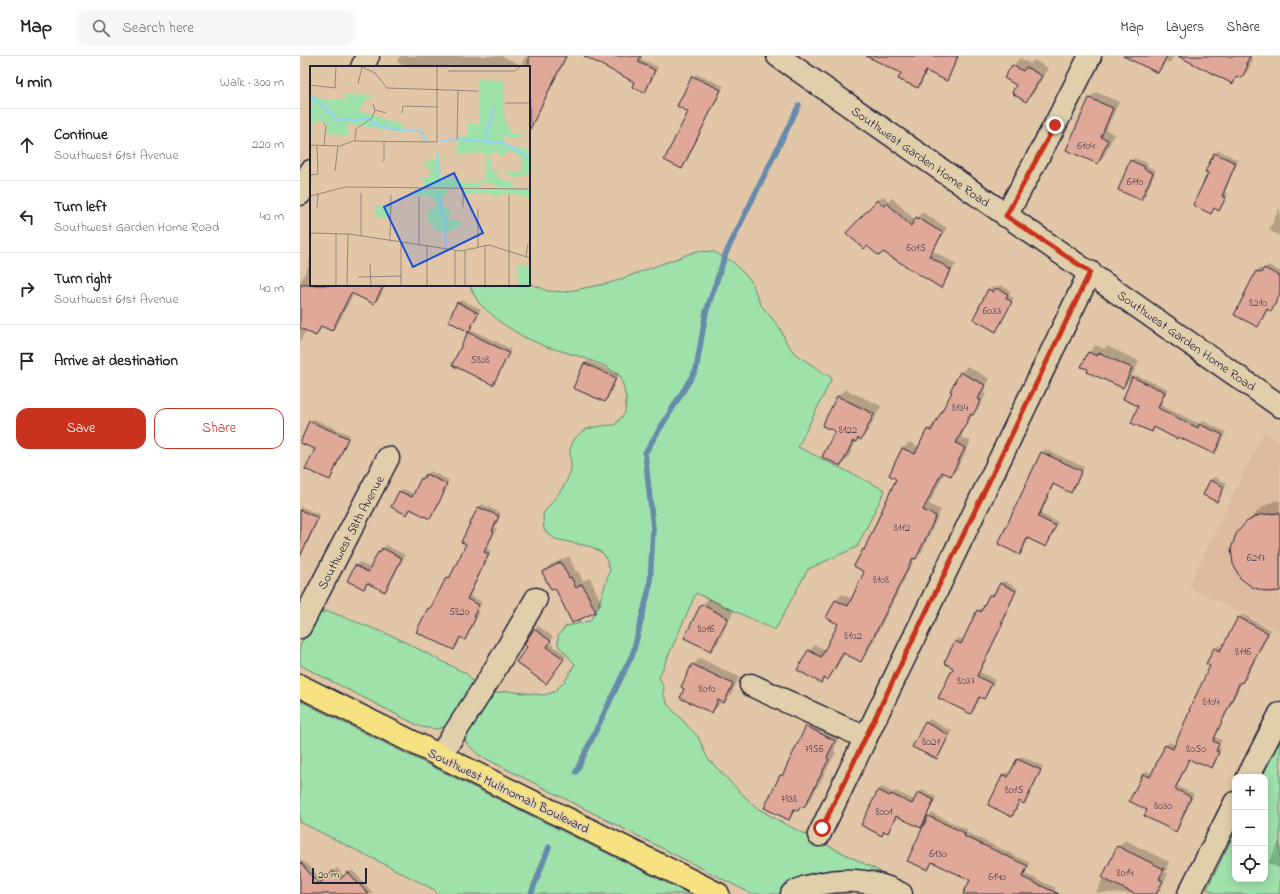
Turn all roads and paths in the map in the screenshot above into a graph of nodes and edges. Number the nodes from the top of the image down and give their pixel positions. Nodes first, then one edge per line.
1 (368, 56) edge
2 (778, 56) edge
3 (1090, 56) edge
4 (363, 66) edge
5 (310, 173) edge
6 (300, 194) edge
7 (1006, 216) junction
8 (1090, 272) junction
9 (1280, 405) edge
10 (388, 458) dead end
11 (536, 599) dead end
12 (306, 600) edge
13 (300, 627) edge
14 (751, 685) dead end
15 (300, 686) edge
16 (1280, 714) edge
17 (866, 738) junction
18 (440, 756) junction
19 (1250, 774) edge
20 (1232, 809) edge
21 (819, 835) dead end
22 (718, 894) edge
23 (792, 894) edge
24 (901, 894) edge
25 (1189, 894) edge

1 - 4 street
2 - 7 street, Southwest Garden Home Road
3 - 7 street
5 - 6 street
7 - 8 street, Southwest Garden Home Road
8 - 9 street, Southwest Garden Home Road
8 - 17 street
10 - 12 street, Southwest 58th Avenue
11 - 18 street
12 - 13 street, Southwest 58th Avenue
14 - 17 street
15 - 18 main road, Southwest Multnomah Boulevard
16 - 19 street
17 - 21 street
18 - 22 main road, Southwest Multnomah Boulevard
20 - 25 street
23 - 24 street

